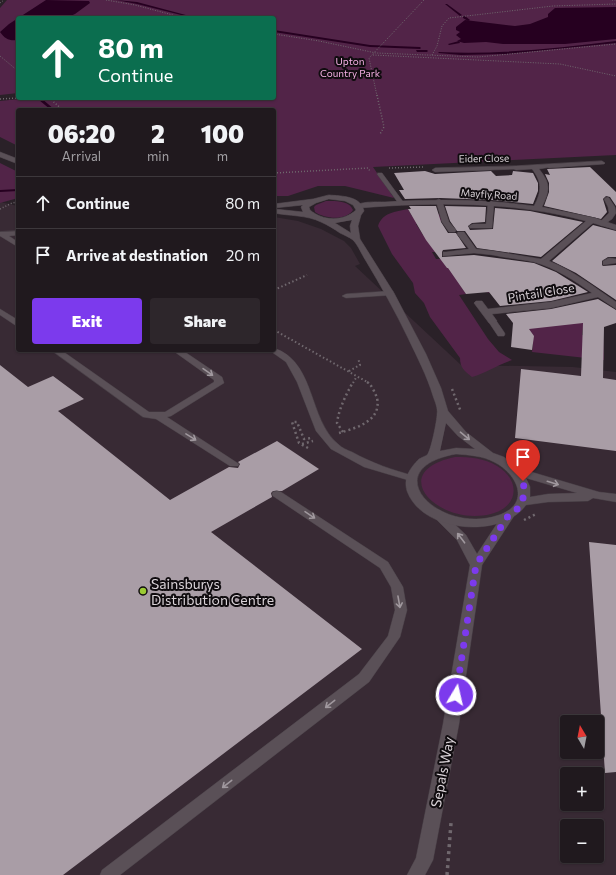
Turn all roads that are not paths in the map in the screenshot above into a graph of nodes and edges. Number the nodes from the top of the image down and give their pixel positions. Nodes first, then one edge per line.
1 (0, 154) edge
2 (16, 161) edge
3 (602, 164) dead end
4 (549, 166) joint
5 (534, 167) junction
6 (516, 168) joint
7 (435, 170) dead end
8 (380, 174) dead end
9 (607, 199) dead end
10 (314, 200) junction
11 (439, 201) junction
12 (401, 203) junction
13 (491, 203) junction
14 (276, 206) edge
15 (359, 206) junction
16 (537, 208) junction
17 (276, 211) edge
18 (357, 215) junction
19 (312, 216) junction
20 (323, 220) junction
21 (592, 220) junction
22 (602, 224) junction
23 (473, 226) dead end
24 (616, 228) edge
25 (452, 230) dead end
26 (16, 233) edge
27 (1, 234) edge
28 (461, 234) dead end
29 (356, 239) junction
30 (16, 244) edge
31 (474, 251) junction
32 (493, 253) joint
33 (446, 254) dead end
34 (616, 261) edge
35 (543, 262) junction
36 (606, 263) dead end
37 (390, 294) junction
38 (599, 294) junction
39 (346, 296) dead end
40 (479, 303) dead end
41 (616, 306) edge
42 (0, 311) edge
43 (486, 312) junction
44 (492, 321) joint
45 (16, 323) edge
46 (501, 334) dead end
47 (58, 352) edge
48 (179, 352) edge
49 (276, 352) edge
50 (443, 412) junction
51 (158, 416) junction
52 (491, 456) junction
53 (432, 457) junction
54 (234, 464) dead end
55 (516, 471) junction
56 (411, 478) junction
57 (277, 494) dead end
58 (598, 496) junction
59 (616, 498) edge
60 (523, 502) junction
61 (439, 516) junction
62 (508, 516) junction
63 (476, 565) junction
64 (426, 868) edge
65 (108, 875) edge
66 (416, 875) edge

1 - 2 street
3 - 4 lane, Eider Close
4 - 5 street, Eider Close
5 - 6 street, Eider Close
5 - 16 street
6 - 7 lane, Eider Close
8 - 12 lane
9 - 22 lane
10 - 14 street
10 - 15 street
10 - 19 street
11 - 12 street, Mayfly Road
11 - 13 street, Mayfly Road
11 - 25 lane
12 - 15 street, Mayfly Road
13 - 16 street, Mayfly Road
13 - 23 lane
15 - 18 street
16 - 21 street, Mayfly Road
17 - 19 street
18 - 20 street
18 - 29 street
19 - 20 street
20 - 29 street
21 - 22 street, Mayfly Road
21 - 35 street
22 - 24 street, Mayfly Road
26 - 27 lane
27 - 30 lane
28 - 31 lane
29 - 37 street
31 - 32 lane
31 - 33 lane
32 - 35 street
34 - 36 lane
35 - 38 street
37 - 39 lane
37 - 50 street
38 - 41 street
38 - 43 street, Pintail Close
40 - 43 street
42 - 45 lane
43 - 44 street
44 - 46 lane
47 - 51 lane
48 -> 51 lane
49 - 56 lane
50 -> 52 street
50 - 53 street
51 -> 54 lane
52 - 53 street
52 - 55 street
53 - 56 street
55 -> 58 street
55 - 60 street
56 - 61 street
57 -> 65 lane
58 - 59 street
58 - 60 street
60 - 62 street
61 - 62 street
63 -> 61 street
62 - 63 street, Sepals Way
63 - 64 street, Sepals Way
64 - 66 street, Sepals Way

